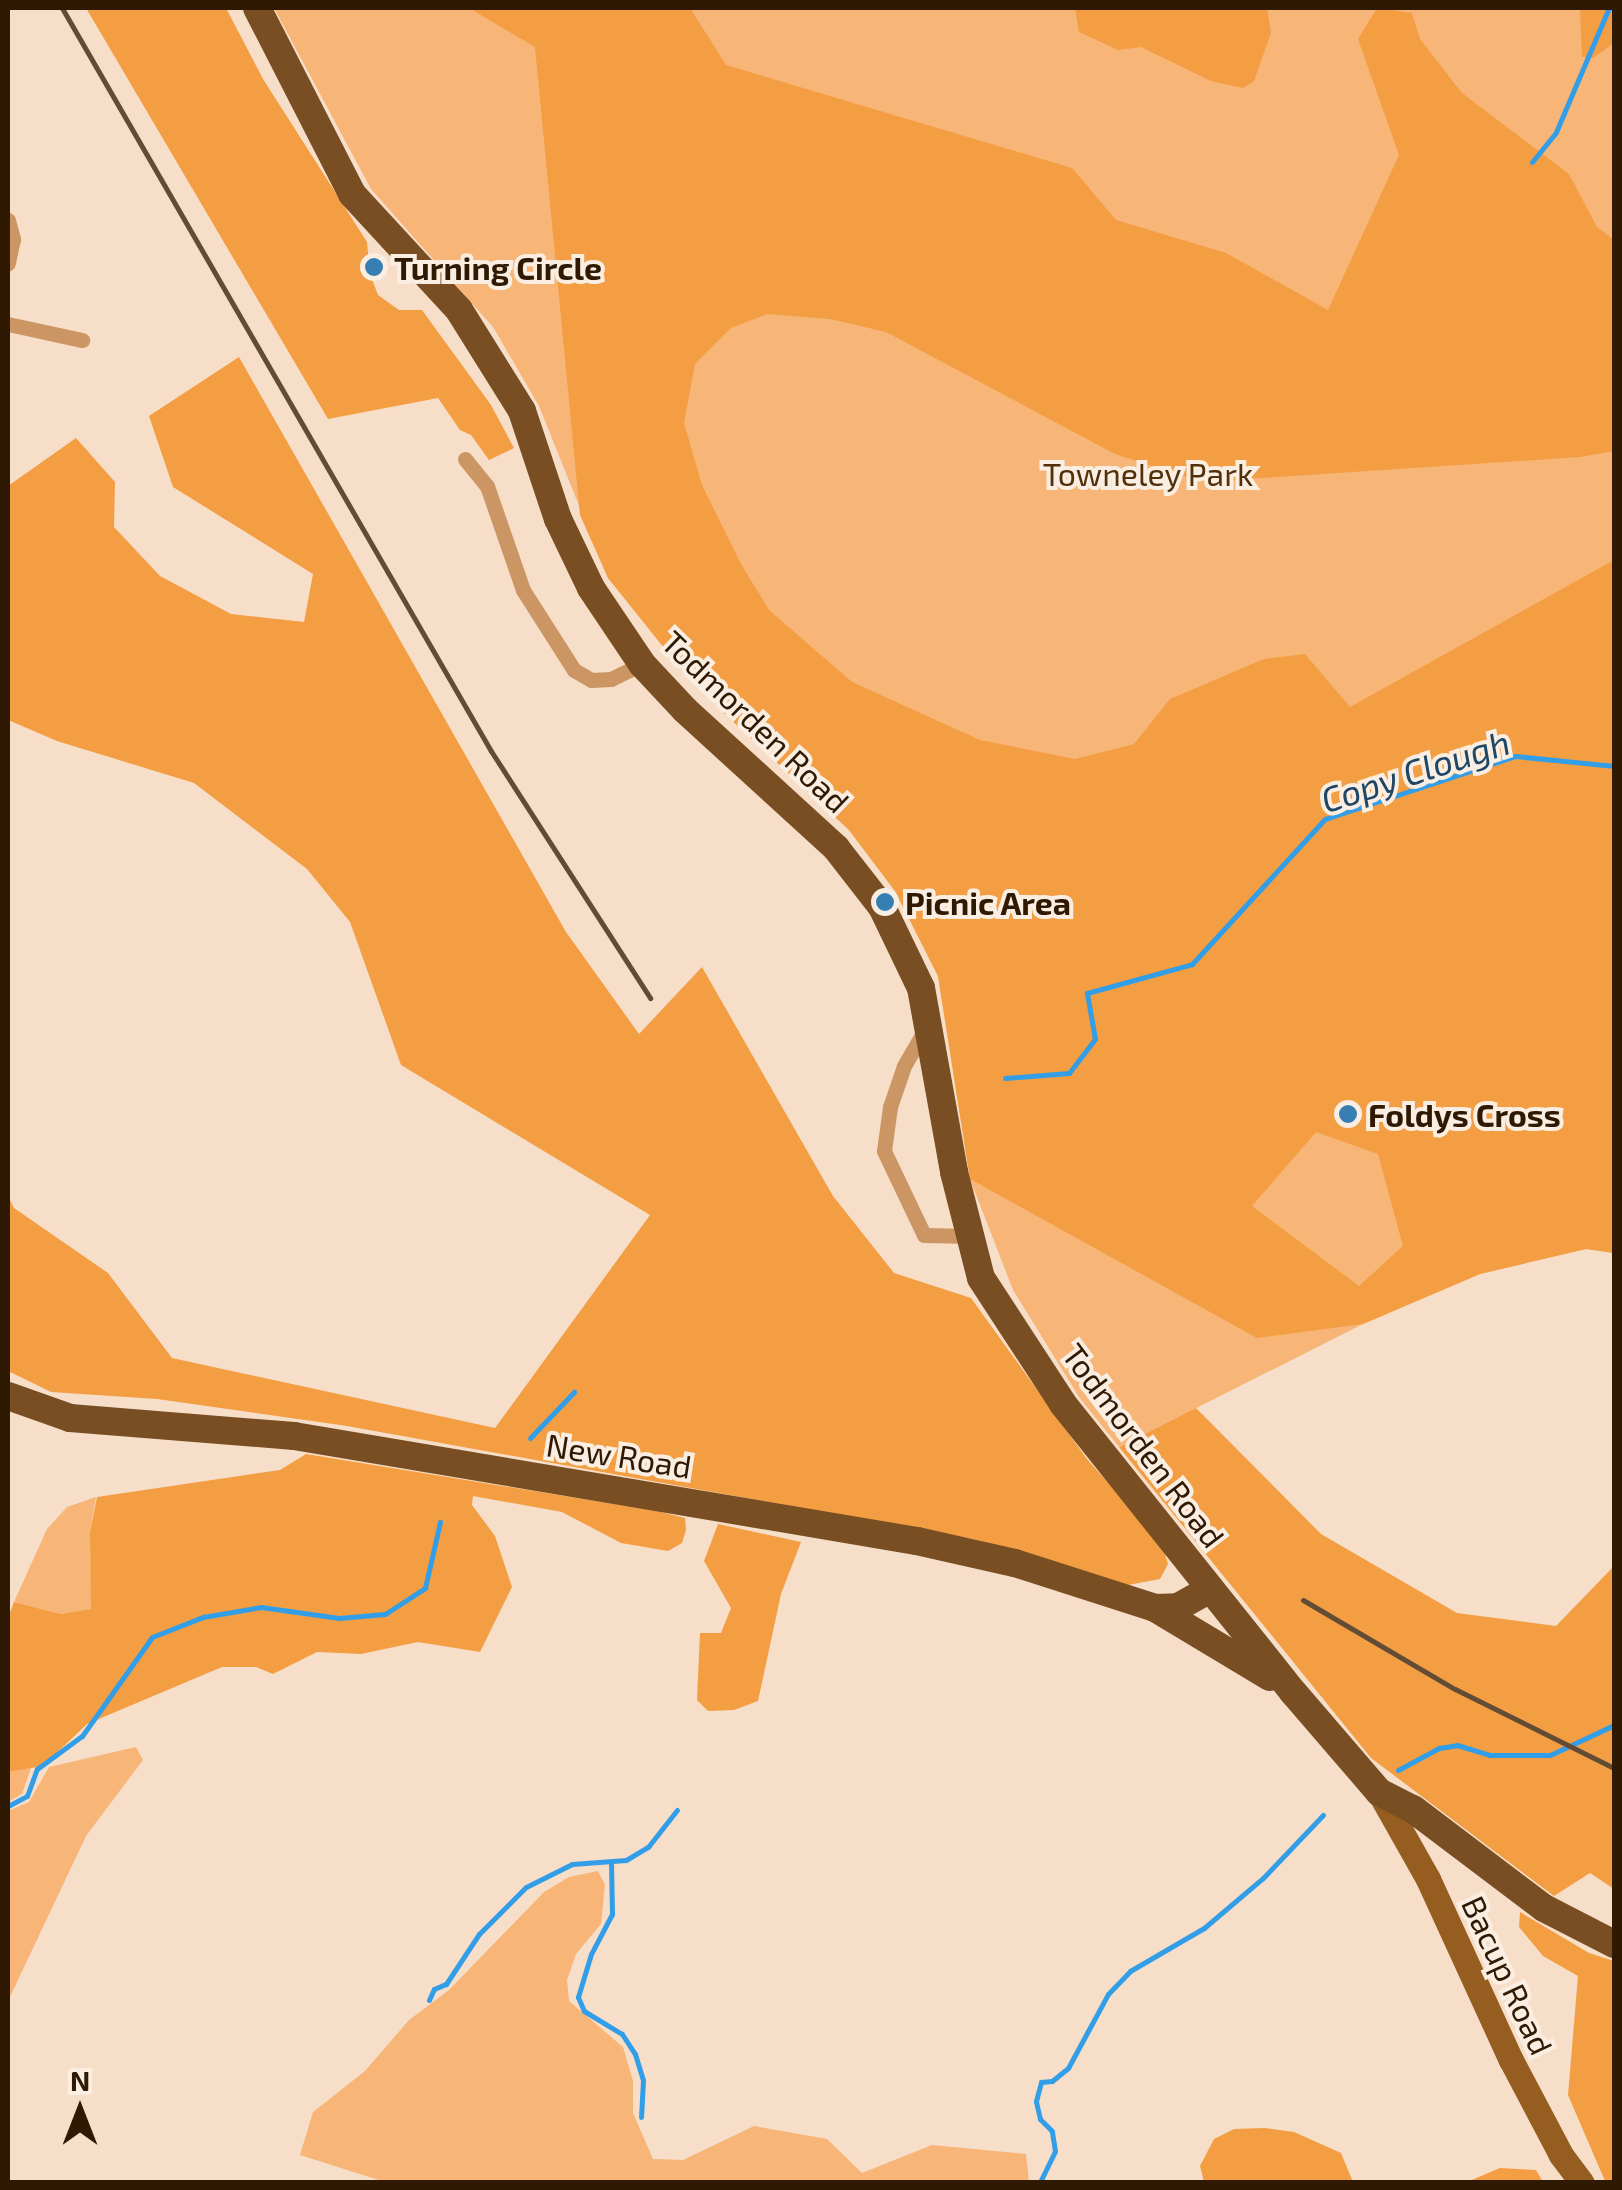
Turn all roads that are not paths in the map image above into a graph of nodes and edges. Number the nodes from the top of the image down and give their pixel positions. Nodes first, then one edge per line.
1 (257, 8) edge
2 (8, 220) edge
3 (8, 263) edge
4 (8, 324) edge
5 (82, 340) dead end
6 (464, 459) dead end
7 (642, 664) junction
8 (928, 1024) junction
9 (970, 1236) junction
10 (8, 1396) edge
11 (1210, 1589) junction
12 (1154, 1608) junction
13 (1293, 1692) junction
14 (1380, 1792) junction
15 (1614, 1944) edge
16 (1581, 2182) edge

1 - 7 highway, Todmorden Road
2 - 3 street
4 - 5 street
6 - 7 street
7 - 8 highway, Todmorden Road
8 - 9 highway, Todmorden Road
8 - 9 street
9 - 11 highway, Todmorden Road
10 - 12 highway, New Road
11 - 12 highway
11 - 13 highway, Todmorden Road
12 - 13 highway, New Road
13 - 14 highway, Todmorden Road
14 - 15 highway, Todmorden Road
14 - 16 main road, Bacup Road

